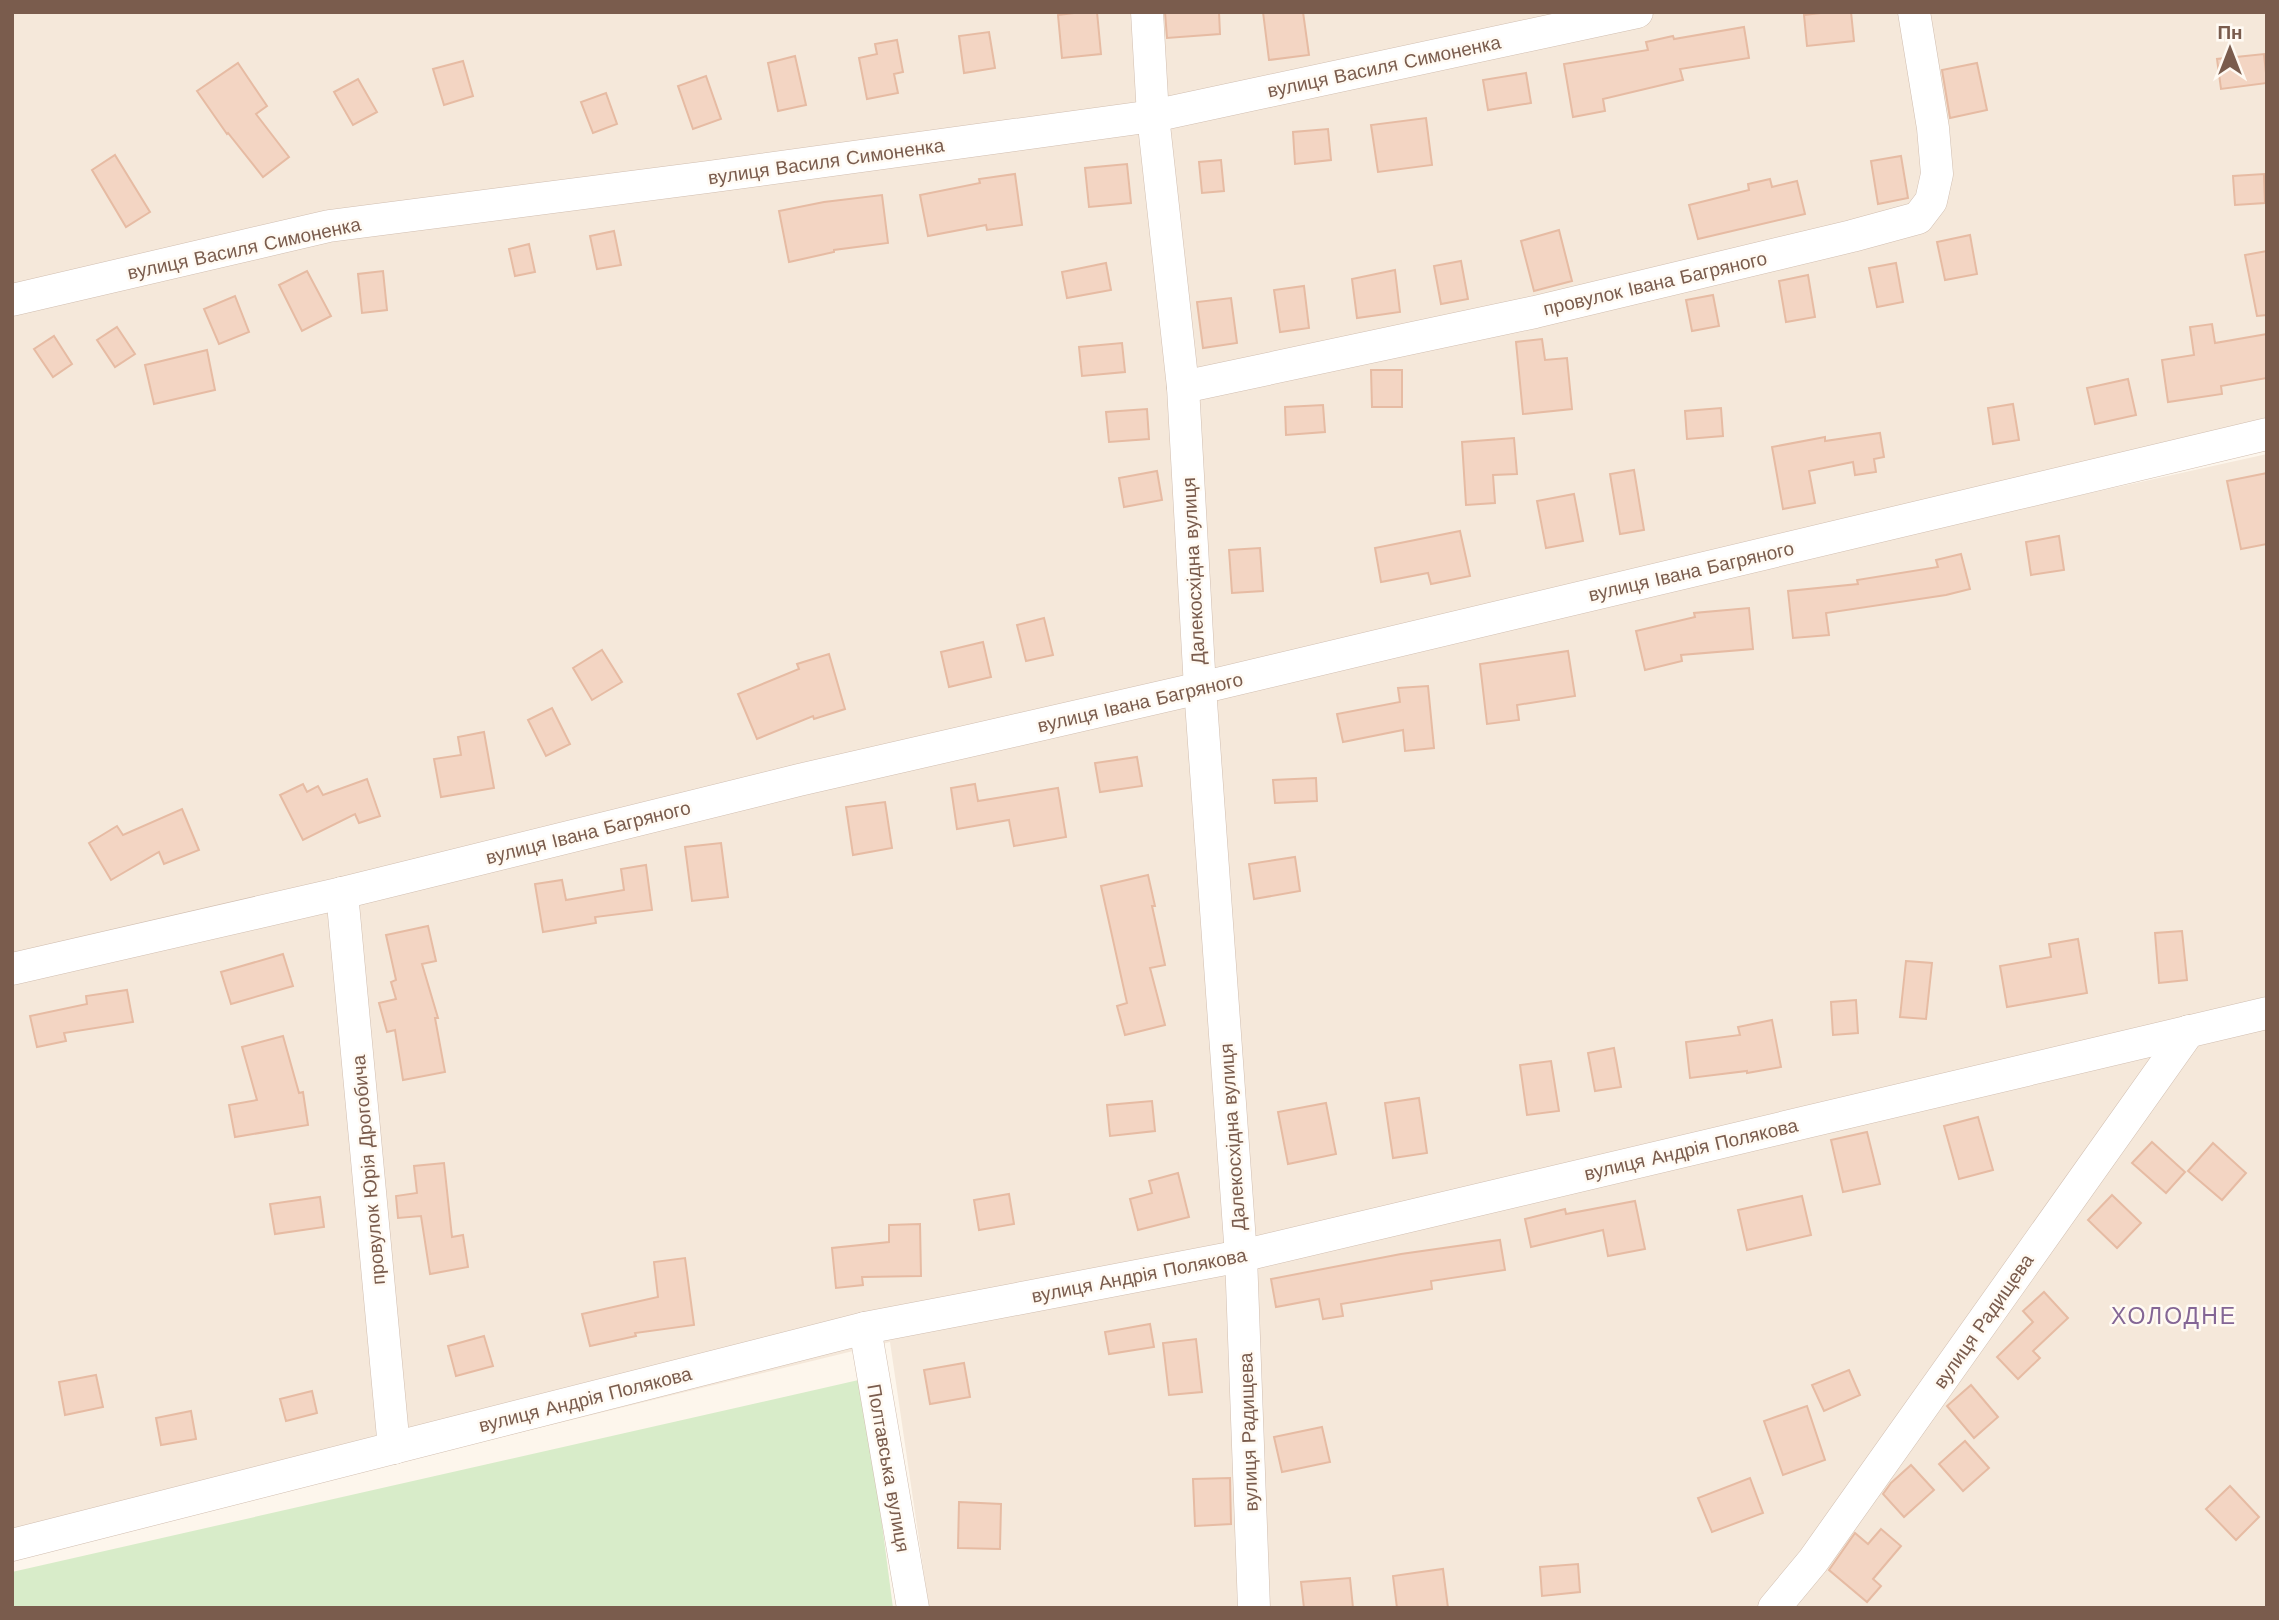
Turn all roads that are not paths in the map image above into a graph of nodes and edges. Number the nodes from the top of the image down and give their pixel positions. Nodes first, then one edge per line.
1 (1147, 12) edge
2 (1637, 12) edge
3 (1914, 12) edge
4 (1153, 116) junction
5 (12, 300) edge
6 (1183, 387) junction
7 (2267, 434) edge
8 (1200, 688) junction
9 (342, 893) junction
10 (12, 969) edge
11 (2267, 1013) edge
12 (2189, 1031) junction
13 (1241, 1256) junction
14 (865, 1328) junction
15 (394, 1448) junction
16 (12, 1545) edge
17 (913, 1608) edge
18 (1254, 1608) edge
19 (1774, 1608) edge

1 - 4 street, Далекосхідна вулиця
2 - 4 street, вулиця Василя Симоненка
3 - 6 street, провулок Івана Багряного
4 - 5 street, вулиця Василя Симоненка
4 - 6 street, Далекосхідна вулиця
6 - 8 street, Далекосхідна вулиця
7 - 8 street, вулиця Івана Багряного
8 - 9 street, вулиця Івана Багряного
8 - 13 street, Далекосхідна вулиця
9 - 10 street, вулиця Івана Багряного
9 - 15 street, провулок Юрія Дрогобича
11 - 12 street, вулиця Андрія Полякова
12 - 13 street, вулиця Андрія Полякова
12 - 19 street, вулиця Радищева
13 - 14 street, вулиця Андрія Полякова
13 - 18 street, вулиця Радищева
14 - 15 street, вулиця Андрія Полякова
14 - 17 street, Полтавська вулиця
15 - 16 street, вулиця Андрія Полякова

